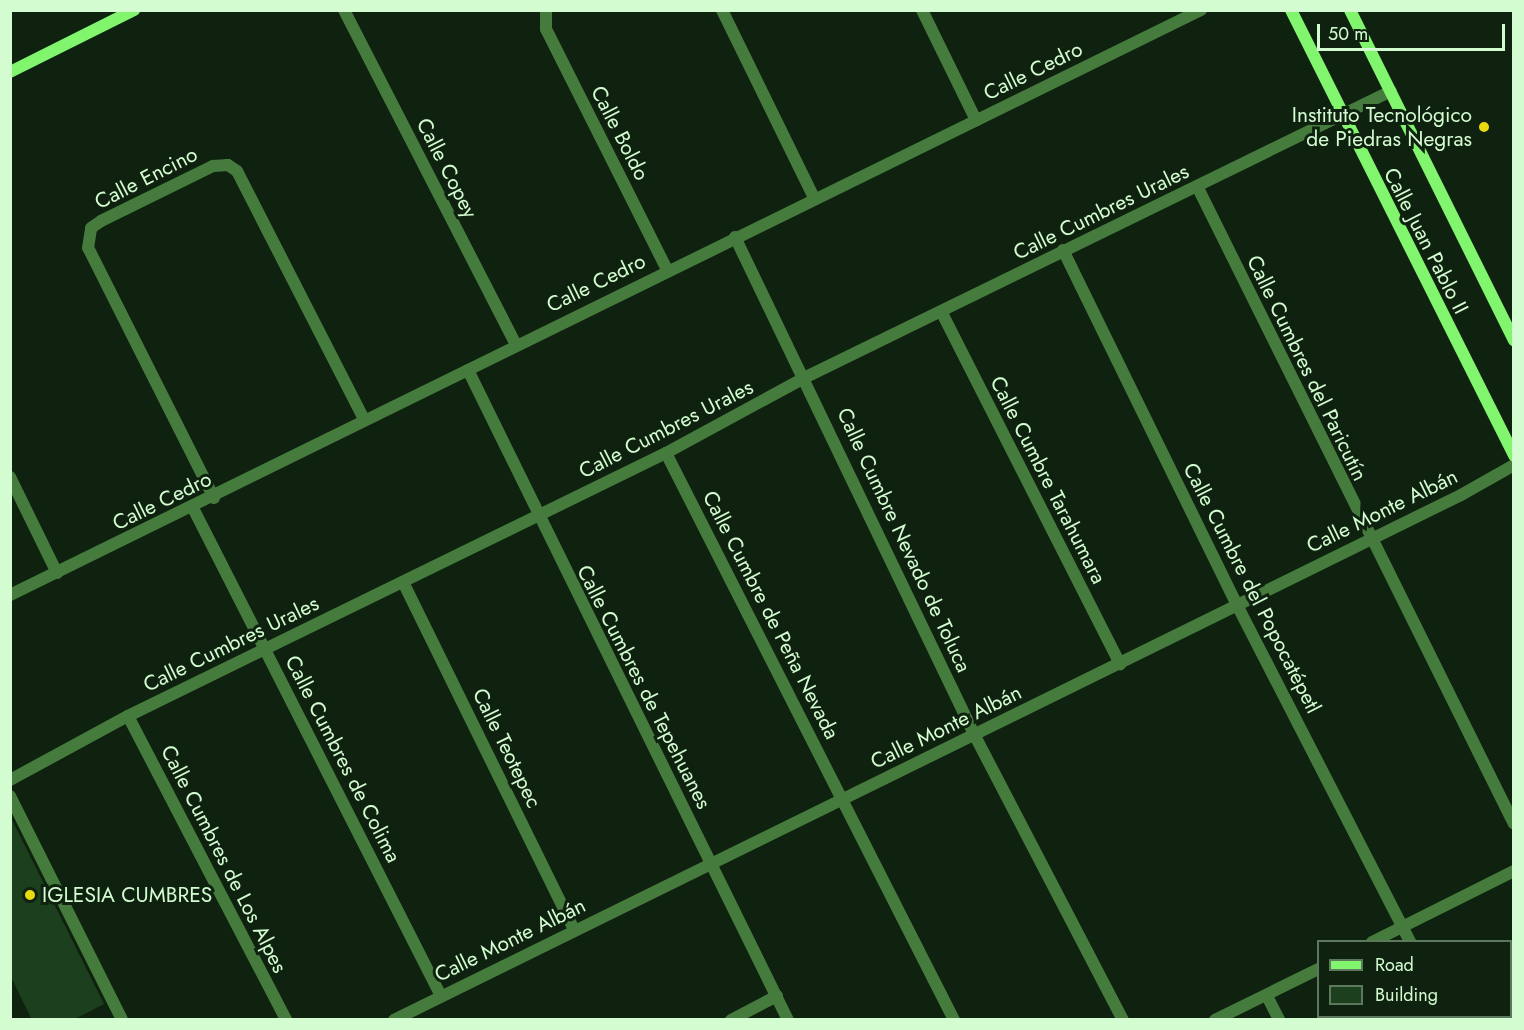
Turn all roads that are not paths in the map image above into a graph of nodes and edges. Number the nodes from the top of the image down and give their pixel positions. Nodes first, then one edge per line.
1 (134, 10) edge
2 (344, 10) edge
3 (546, 10) edge
4 (722, 10) edge
5 (922, 10) edge
6 (1201, 10) edge
7 (1291, 10) edge
8 (1350, 10) edge
9 (10, 72) edge
10 (1391, 91) junction
11 (1341, 117) junction
12 (976, 120) junction
13 (1197, 186) junction
14 (814, 198) junction
15 (735, 237) junction
16 (1063, 250) junction
17 (667, 270) junction
18 (942, 314) junction
19 (1514, 340) edge
20 (516, 344) junction
21 (468, 370) junction
22 (806, 377) junction
23 (364, 419) junction
24 (666, 453) junction
25 (1514, 456) edge
26 (1514, 465) edge
27 (10, 477) edge
28 (214, 498) junction
29 (193, 508) junction
30 (537, 516) junction
31 (1369, 540) junction
32 (57, 573) junction
33 (404, 584) junction
34 (10, 595) edge
35 (1237, 604) junction
36 (265, 647) junction
37 (1120, 664) junction
38 (128, 716) junction
39 (974, 734) junction
40 (10, 780) edge
41 (10, 796) edge
42 (844, 799) junction
43 (1514, 824) edge
44 (711, 864) junction
45 (1514, 871) edge
46 (1402, 926) junction
47 (574, 930) junction
48 (1376, 940) edge
49 (1409, 940) edge
50 (1317, 970) edge
51 (441, 996) junction
52 (777, 996) junction
53 (1267, 996) junction
54 (122, 1020) edge
55 (286, 1020) edge
56 (394, 1020) edge
57 (731, 1020) edge
58 (788, 1020) edge
59 (954, 1020) edge
60 (1123, 1020) edge
61 (1215, 1020) edge
62 (1279, 1020) edge

1 - 9 main road
2 - 20 street, Calle Copey
3 - 17 street, Calle Boldo
4 - 14 street
5 - 12 street
6 - 12 street, Calle Cedro
7 - 11 main road, Calle Juan Pablo II
8 - 10 main road, Calle Juan Pablo II
10 - 11 street, Calle Cumbres Urales
10 - 19 main road, Calle Juan Pablo II
11 - 13 street, Calle Cumbres Urales
11 - 25 main road, Calle Juan Pablo II
12 - 14 street, Calle Cedro
13 - 16 street, Calle Cumbres Urales
13 - 31 street, Calle Cumbres del Paricutín
14 - 15 street, Calle Cedro
15 - 17 street, Calle Cedro
15 - 22 street, Calle Cumbre Nevado de Toluca
16 - 18 street, Calle Cumbres Urales
16 - 35 street, Calle Cumbre del Popocatépetl
17 - 20 street, Calle Cedro
18 - 22 street, Calle Cumbres Urales
18 - 37 street, Calle Cumbre Tarahumara
20 - 21 street, Calle Cedro
21 - 23 street, Calle Cedro
21 - 30 street, Calle Cumbres de Tepehuanes
22 - 24 street, Calle Cumbres Urales
22 - 39 street, Calle Cumbre Nevado de Toluca
23 - 28 street, Calle Cedro
23 - 28 street, Calle Encino
24 - 30 street, Calle Cumbres Urales
24 - 42 street, Calle Cumbre de Peña Nevada
26 - 31 street, Calle Monte Albán
27 - 32 street
28 - 29 street, Calle Cedro
29 - 32 street, Calle Cedro
29 - 36 street, Calle Cumbres de Colima
30 - 33 street, Calle Cumbres Urales
30 - 44 street, Calle Cumbres de Tepehuanes
31 - 35 street, Calle Monte Albán
31 - 43 street, Calle Cumbres del Paricutín
32 - 34 street, Calle Cedro
33 - 36 street, Calle Cumbres Urales
33 - 47 street, Calle Teotepec
35 - 37 street, Calle Monte Albán
35 - 46 street, Calle Cumbre del Popocatépetl
36 - 38 street, Calle Cumbres Urales
36 - 51 street, Calle Cumbres de Colima
37 - 39 street, Calle Monte Albán
38 - 40 street, Calle Cumbres Urales
38 - 55 street, Calle Cumbres de Los Alpes
39 - 42 street, Calle Monte Albán
39 - 60 street, Calle Cumbre Nevado de Toluca
41 - 54 street
42 - 44 street, Calle Monte Albán
42 - 59 street, Calle Cumbre de Peña Nevada
44 - 47 street, Calle Monte Albán
44 - 52 street, Calle Cumbres de Tepehuanes
45 - 46 street
46 - 48 street
46 - 49 street, Calle Cumbre del Popocatépetl
47 - 51 street, Calle Monte Albán
50 - 53 street
51 - 56 street, Calle Monte Albán
52 - 57 street
52 - 58 street, Calle Cumbres de Tepehuanes
53 - 61 street
53 - 62 street

